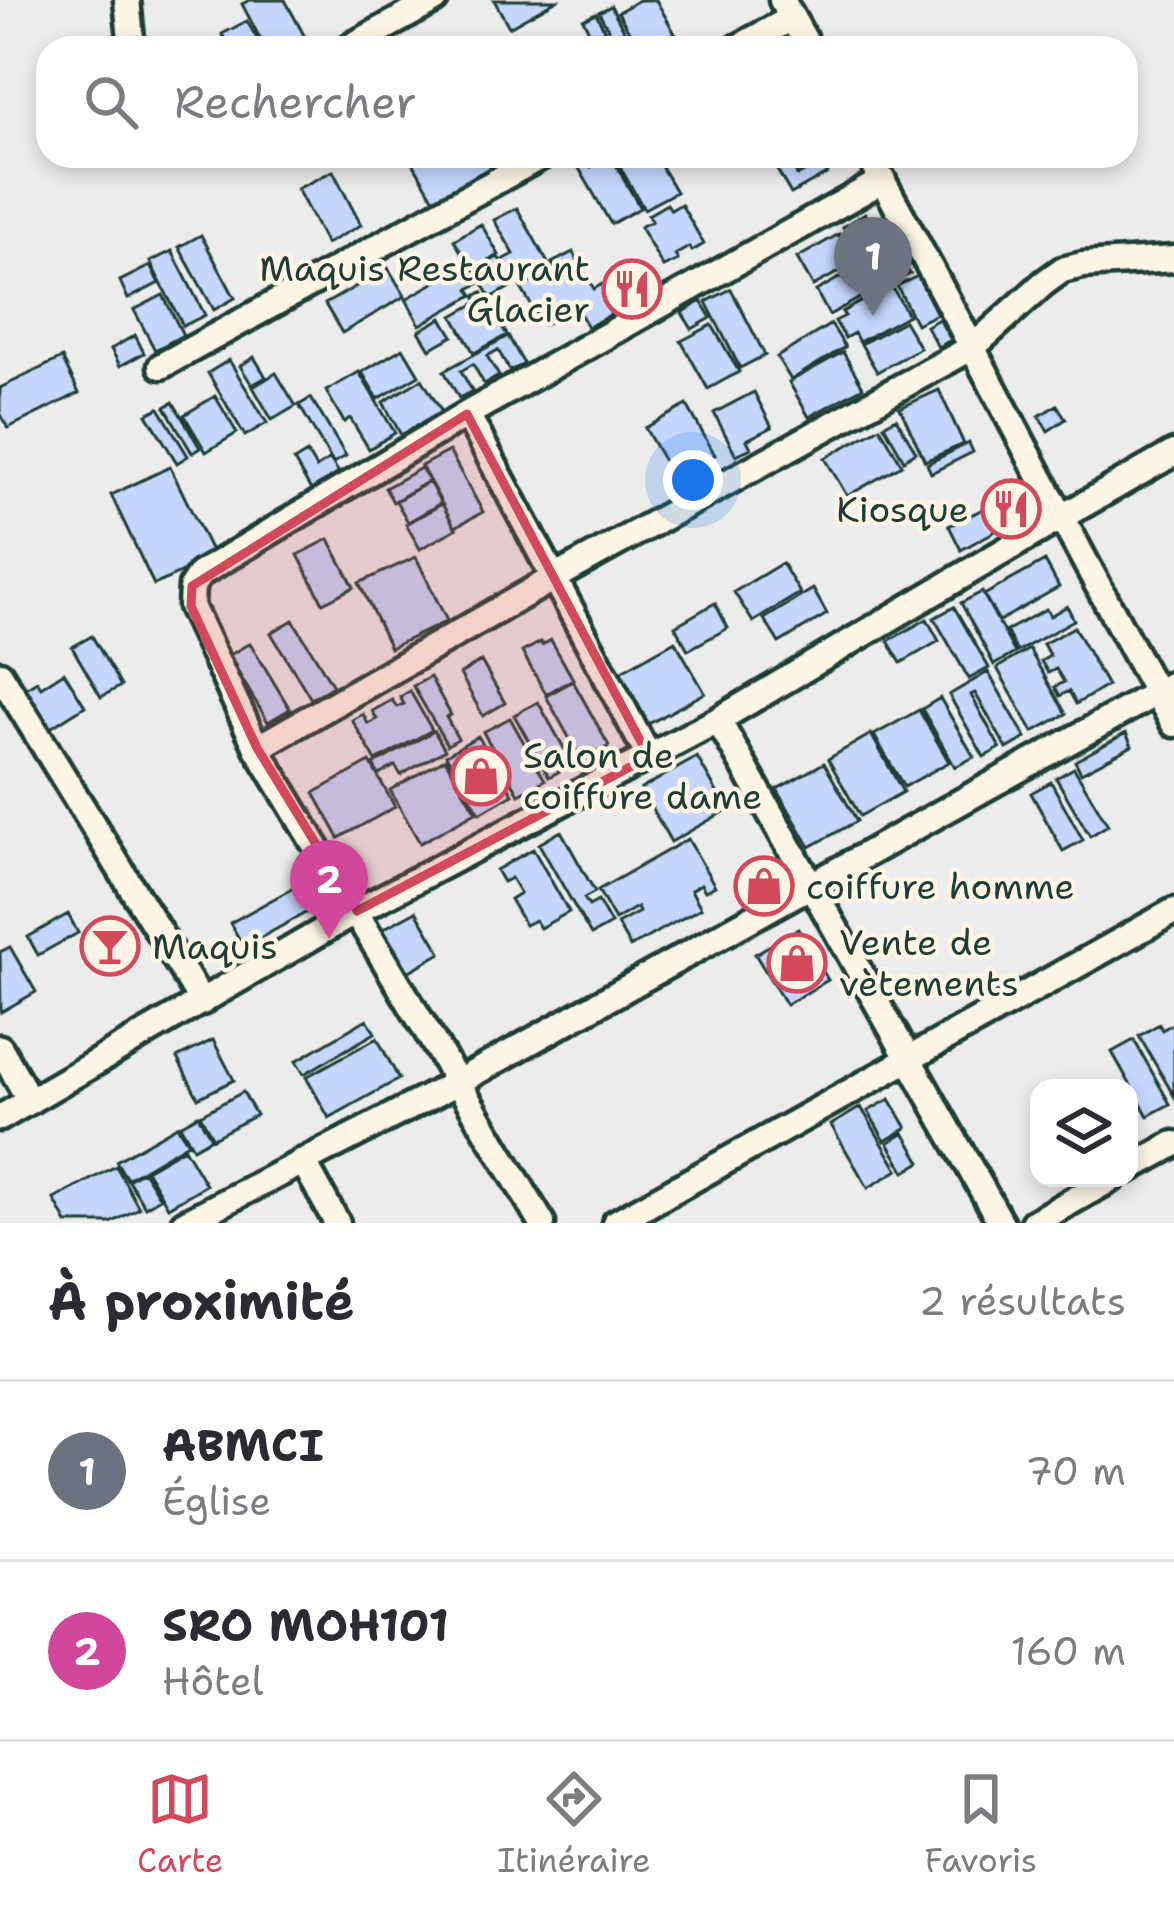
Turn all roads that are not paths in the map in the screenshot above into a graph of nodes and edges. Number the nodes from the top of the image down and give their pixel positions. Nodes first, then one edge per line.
1 (128, 0) edge
2 (435, 0) edge
3 (787, 9) edge
4 (131, 36) edge
5 (370, 36) edge
6 (752, 36) edge
7 (802, 36) edge
8 (520, 168) edge
9 (876, 168) edge
10 (883, 180) junction
11 (1174, 259) edge
12 (974, 347) junction
13 (161, 366) dead end
14 (467, 414) junction
15 (1174, 453) edge
16 (1060, 518) junction
17 (554, 578) junction
18 (0, 674) edge
19 (1165, 687) edge
20 (718, 720) junction
21 (1174, 724) edge
22 (257, 748) junction
23 (649, 757) junction
24 (810, 884) junction
25 (357, 911) junction
26 (1174, 911) edge
27 (202, 1002) junction
28 (0, 1048) edge
29 (908, 1060) junction
30 (458, 1082) junction
31 (30, 1101) junction
32 (0, 1118) edge
33 (1174, 1144) edge
34 (303, 1161) junction
35 (1138, 1164) edge
36 (1097, 1187) edge
37 (184, 1223) edge
38 (338, 1223) edge
39 (542, 1223) edge
40 (615, 1223) edge
41 (1001, 1223) edge
42 (1033, 1223) edge

1 - 4 street
2 - 5 street
3 - 6 street
3 - 7 street
8 - 13 street
9 - 10 street
10 - 12 street
10 - 14 street
11 - 12 street
12 - 16 street
12 - 17 street
14 - 17 street
14 - 22 street
15 - 16 street
16 - 19 street
16 - 20 street
17 - 22 street
17 - 23 street
18 - 27 street
19 - 21 street
19 - 24 street
20 - 23 street
20 - 24 street
22 - 25 street
23 - 25 street
24 - 29 street
24 - 30 street
25 - 27 street
25 - 30 street
26 - 29 street
27 - 31 street
28 - 31 street
29 - 40 street
29 - 41 street
30 - 34 street
30 - 39 street
31 - 32 street
33 - 35 street
34 - 37 street
34 - 38 street
36 - 42 street

